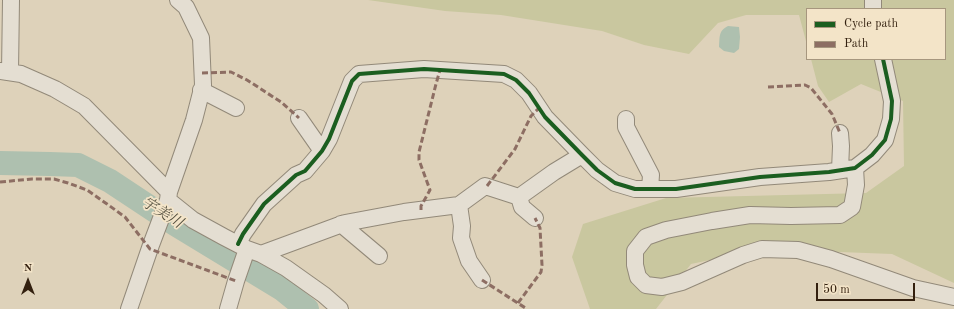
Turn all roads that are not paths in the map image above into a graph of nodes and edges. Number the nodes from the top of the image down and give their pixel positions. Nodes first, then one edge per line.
1 (11, 0) edge
2 (178, 0) edge
3 (883, 60) edge
4 (5, 72) edge
5 (201, 90) junction
6 (236, 108) dead end
7 (299, 118) dead end
8 (626, 119) dead end
9 (840, 133) dead end
10 (322, 151) junction
11 (582, 155) junction
12 (848, 169) junction
13 (650, 189) junction
14 (519, 196) junction
15 (168, 199) junction
16 (459, 205) junction
17 (535, 218) dead end
18 (341, 224) junction
19 (248, 250) junction
20 (379, 256) dead end
21 (482, 280) dead end
22 (954, 297) edge
23 (129, 309) edge
24 (228, 309) edge
25 (340, 309) edge

1 - 4 street
2 - 5 street
3 - 12 street
4 - 15 street
5 - 6 street
5 - 15 street
7 - 10 street
8 - 13 street
9 - 12 street
10 - 11 street
10 - 19 street
11 - 13 street
11 - 14 street
12 - 13 street
12 - 22 street
14 - 16 street
14 - 17 street
15 - 19 street
15 - 23 street
16 - 18 street
16 - 21 street
18 - 19 street
18 - 20 street
19 - 24 street
19 - 25 street

